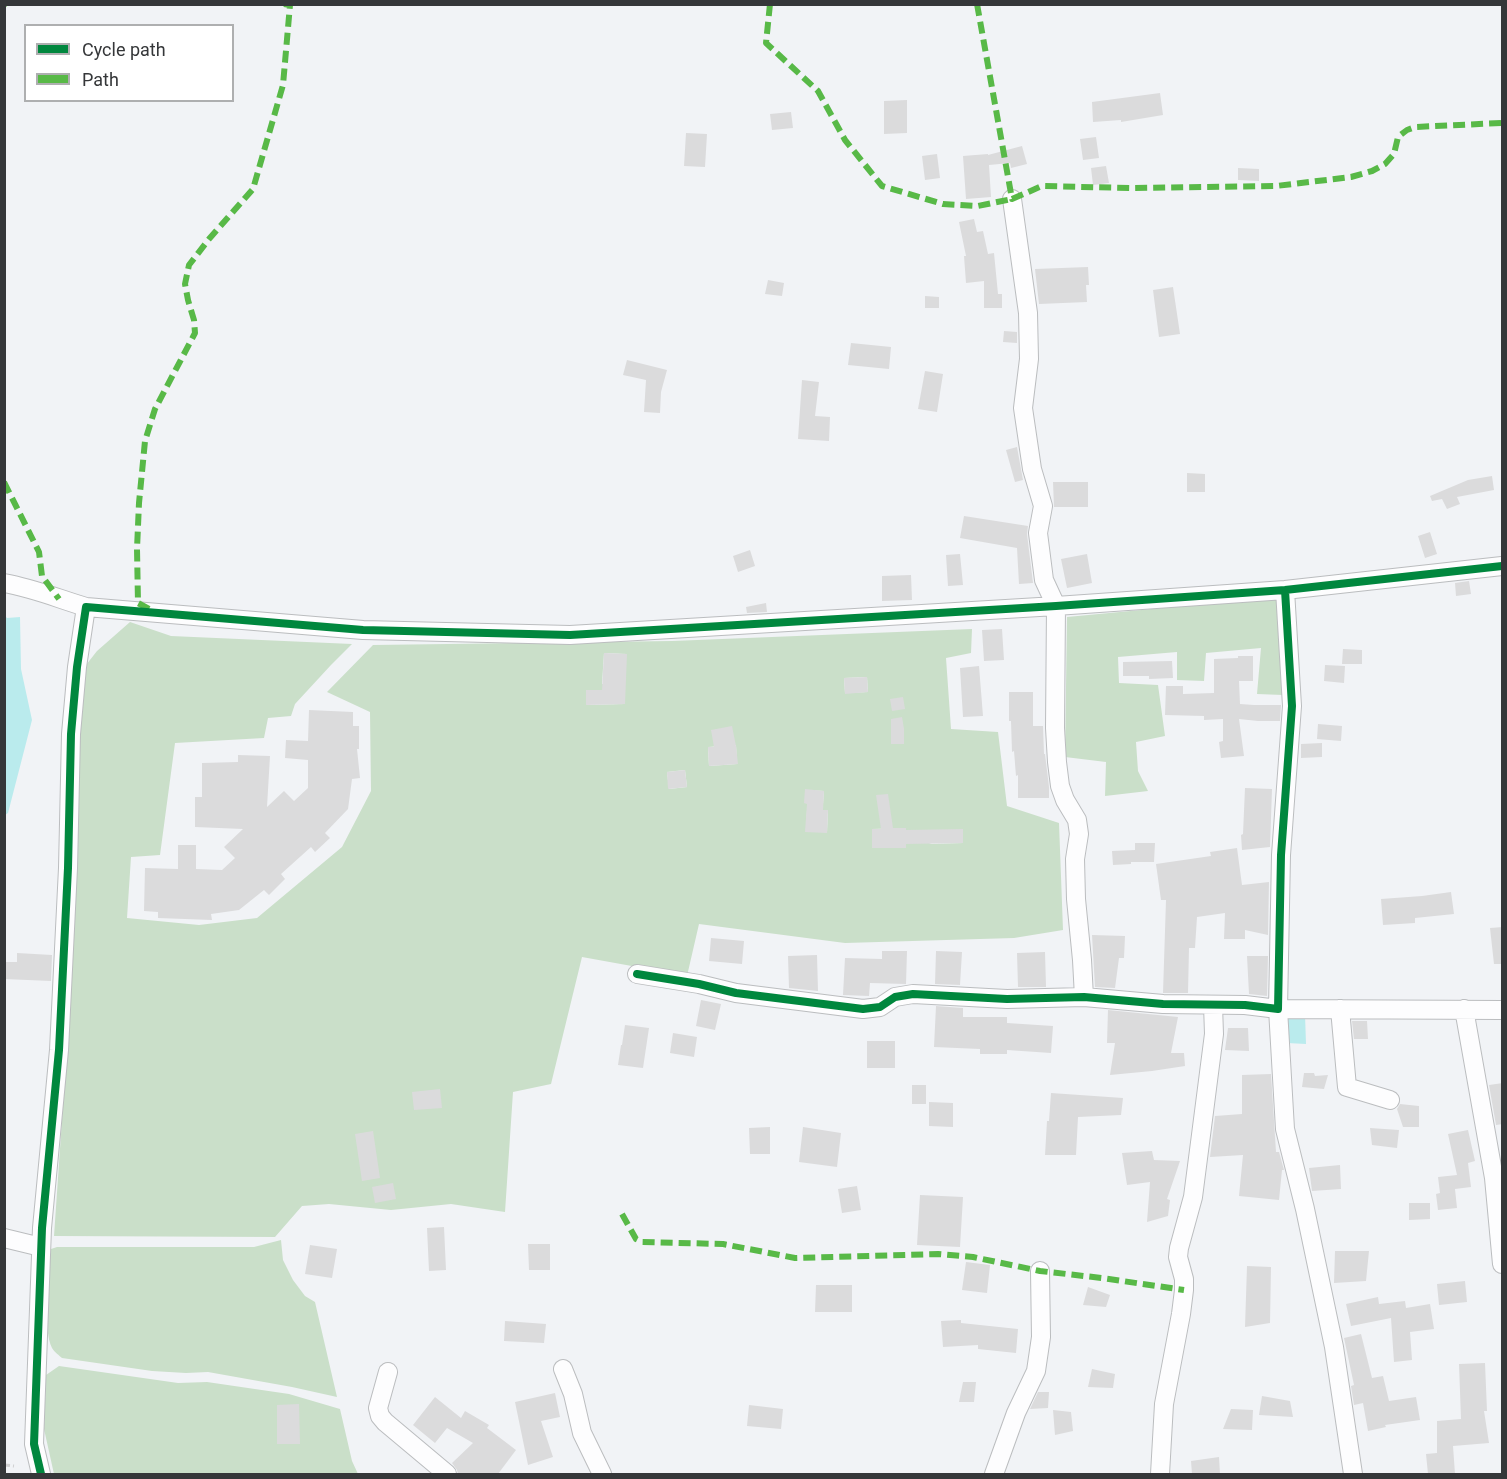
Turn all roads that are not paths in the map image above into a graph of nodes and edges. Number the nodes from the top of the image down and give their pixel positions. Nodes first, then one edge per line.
1 (1012, 199) dead end
2 (1503, 566) edge
3 (4, 583) edge
4 (1285, 590) junction
5 (1056, 606) junction
6 (86, 607) junction
7 (637, 974) dead end
8 (1084, 998) junction
9 (1213, 1005) junction
10 (1278, 1009) junction
11 (1340, 1009) junction
12 (1464, 1009) junction
13 (1503, 1010) edge
14 (1390, 1100) dead end
15 (4, 1238) edge
16 (41, 1247) junction
17 (1503, 1264) edge
18 (1040, 1271) dead end
19 (563, 1369) dead end
20 (388, 1372) dead end
21 (41, 1474) edge
22 (447, 1474) edge
23 (602, 1474) edge
24 (994, 1474) edge
25 (1160, 1474) edge
26 (1353, 1474) edge

1 - 5 street
2 - 4 street
3 - 6 street
4 - 5 street
4 - 10 street
5 - 6 street
5 - 8 street
6 - 16 street
7 - 8 street
8 - 9 street
9 - 10 street
9 - 25 street
10 - 11 street
10 - 26 street
11 - 12 street
11 - 14 street
12 - 13 street
12 - 17 street
15 - 16 street
16 - 21 street
18 - 24 street
19 - 23 street
20 - 22 street

